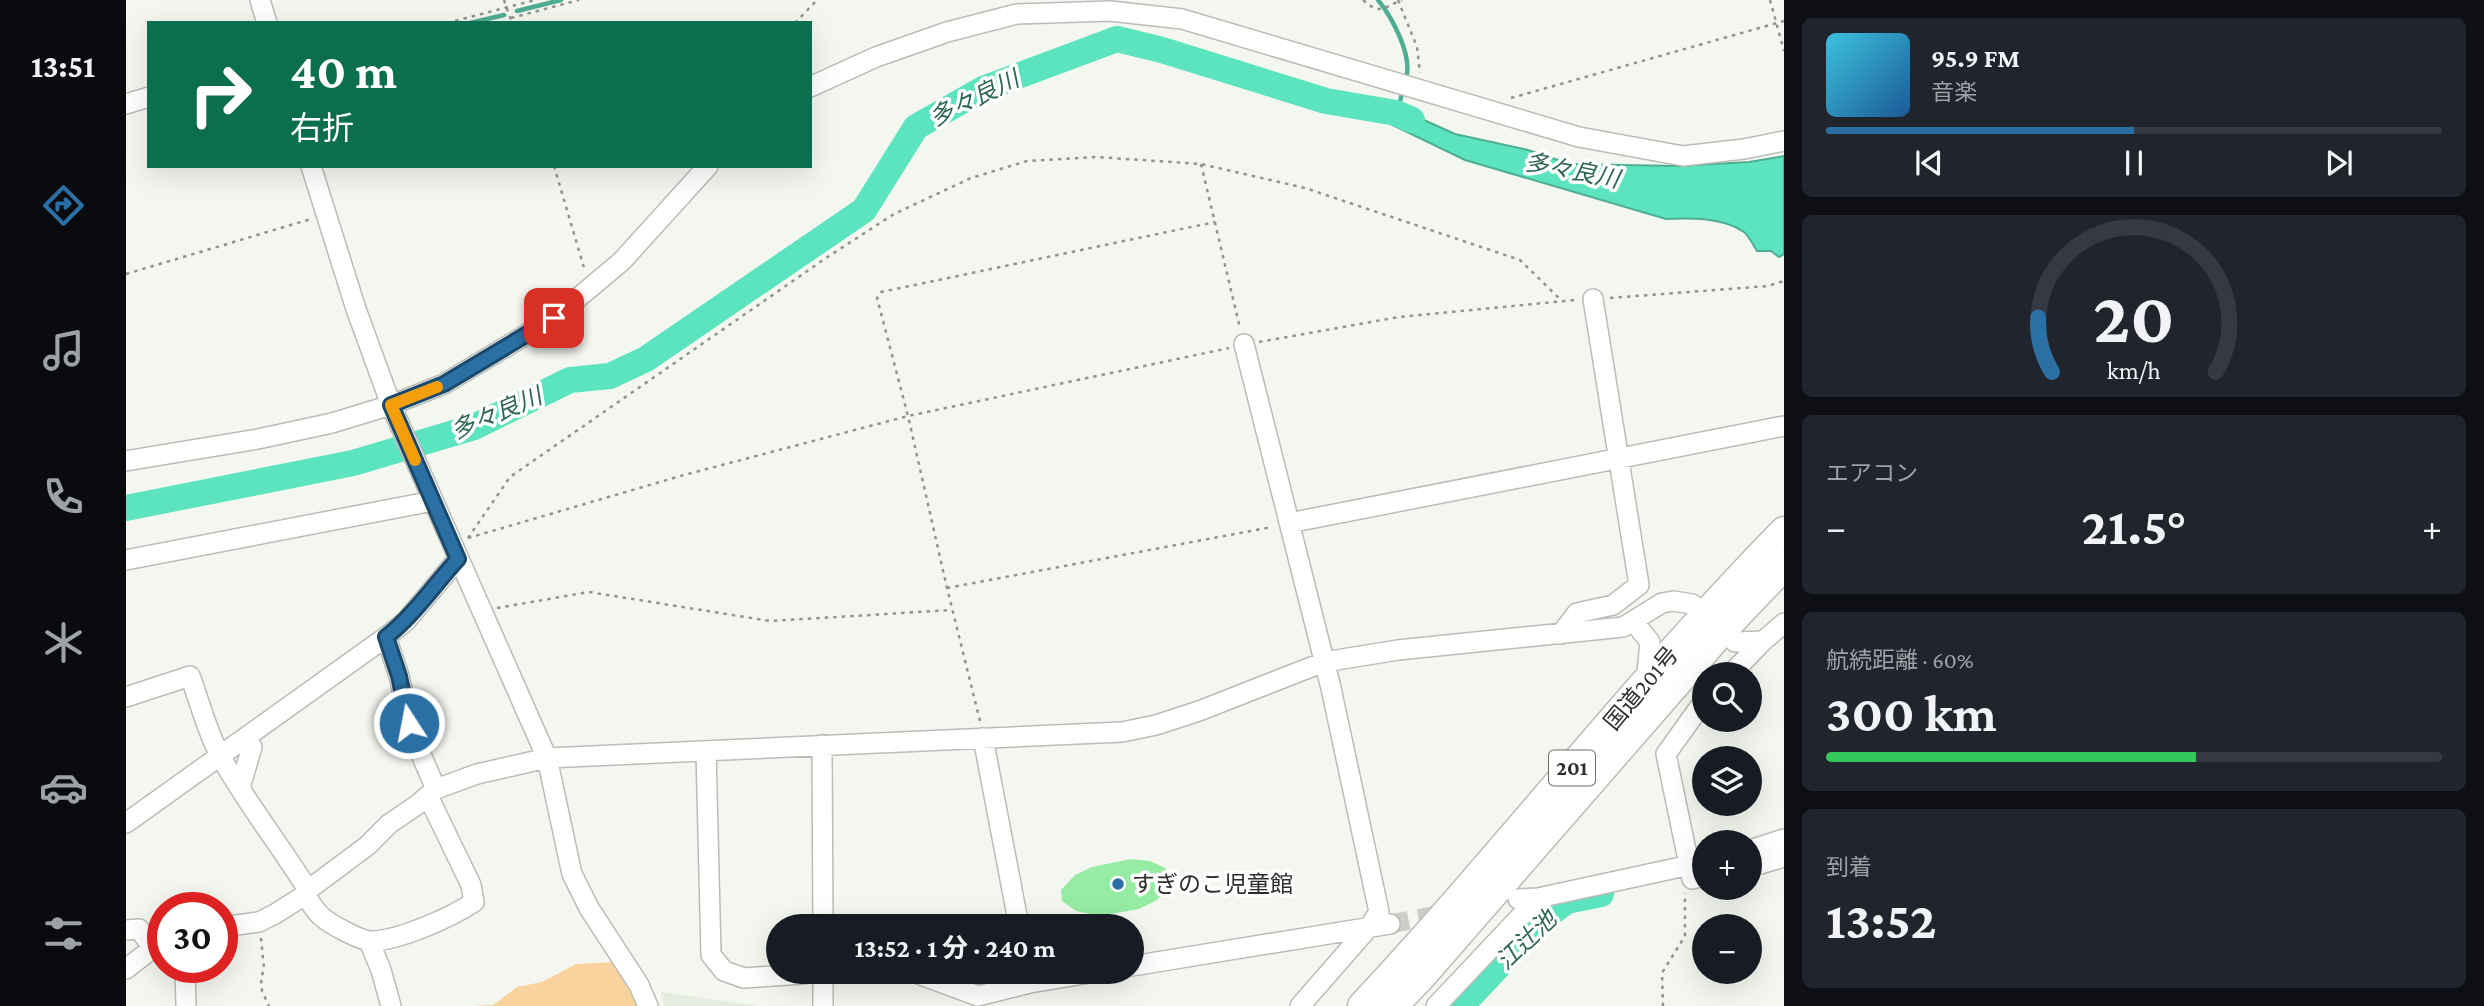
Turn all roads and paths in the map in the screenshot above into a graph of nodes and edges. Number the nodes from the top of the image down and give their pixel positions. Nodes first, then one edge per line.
1 (260, 0) edge
2 (505, 0) edge
3 (535, 0) edge
4 (579, 0) edge
5 (817, 0) edge
6 (1363, 0) edge
7 (1400, 0) edge
8 (1770, 0) edge
9 (507, 8) junction
10 (512, 20) edge
11 (266, 21) edge
12 (455, 21) edge
13 (797, 21) edge
14 (1784, 22) edge
15 (1777, 23) junction
16 (1784, 51) edge
17 (812, 86) edge
18 (1421, 89) junction
19 (147, 98) edge
20 (126, 104) edge
21 (1495, 111) junction
22 (1784, 141) edge
23 (1201, 164) junction
24 (312, 168) edge
25 (555, 168) edge
26 (706, 168) edge
27 (326, 215) junction
28 (1215, 222) junction
29 (126, 274) edge
30 (1784, 281) edge
31 (590, 288) junction
32 (1593, 299) junction
33 (1562, 301) junction
34 (1244, 345) junction
35 (393, 409) junction
36 (908, 416) junction
37 (1784, 426) edge
38 (1619, 458) junction
39 (126, 460) edge
40 (431, 498) junction
41 (1289, 523) junction
42 (1784, 531) edge
43 (460, 548) junction
44 (126, 560) edge
45 (1784, 566) edge
46 (947, 588) junction
47 (482, 610) junction
48 (952, 610) junction
49 (1714, 621) junction
50 (1634, 622) junction
51 (1784, 623) edge
52 (1561, 634) junction
53 (386, 637) junction
54 (1763, 641) junction
55 (1324, 662) junction
56 (1743, 662) edge
57 (1645, 683) junction
58 (126, 697) edge
59 (1692, 718) edge
60 (245, 738) junction
61 (983, 738) junction
62 (822, 745) junction
63 (706, 751) junction
64 (219, 755) junction
65 (547, 758) junction
66 (240, 788) junction
67 (432, 792) junction
68 (126, 823) edge
69 (1784, 839) edge
70 (1762, 846) edge
71 (1692, 852) edge
72 (1784, 857) edge
73 (1762, 863) edge
74 (1692, 872) edge
75 (1692, 877) edge
76 (307, 892) junction
77 (822, 914) edge
78 (1017, 914) edge
79 (259, 922) junction
80 (1390, 924) tunnel mouth
81 (238, 925) edge
82 (1368, 927) junction
83 (126, 930) edge
84 (147, 936) edge
85 (369, 942) junction
86 (147, 954) edge
87 (1144, 964) edge
88 (126, 969) edge
89 (766, 976) edge
90 (185, 983) edge
91 (816, 984) edge
92 (946, 984) edge
93 (1010, 984) edge
94 (186, 1006) edge
95 (269, 1006) edge
96 (391, 1006) edge
97 (648, 1006) edge
98 (822, 1006) edge
99 (1300, 1006) edge
100 (1362, 1006) edge
101 (1393, 1006) edge
102 (1436, 1006) edge
103 (1663, 1006) edge

1 - 11 street
2 - 9 path
3 - 9 path
4 - 10 path
5 - 13 path
6 - 7 path
7 - 18 path
8 - 15 path
9 - 10 path
9 - 12 path
14 - 15 path
15 - 16 path
15 - 21 path
17 - 18 street
18 - 21 street
19 - 20 street
21 - 22 street
23 - 28 path
23 - 33 path
23 - 43 path
24 - 27 street
25 - 31 path
26 - 31 street
27 - 29 path
27 - 35 street
28 - 34 path
28 - 36 path
30 - 32 path
31 - 35 street
32 - 33 path
32 - 38 street
33 - 34 path
34 - 36 path
34 - 41 street
35 - 39 street
35 - 40 street
36 - 43 path
36 - 46 path
37 - 38 street
38 - 41 street
38 - 52 street
40 - 43 street
40 - 44 street
41 - 46 path
41 - 55 street
42 - 49 highway, 国道201号 / 201
43 - 47 street
43 - 53 street
45 - 49 highway, 国道201号 / 201
46 - 48 path
47 - 48 path
47 - 65 street
48 - 61 path
49 - 50 street
49 - 54 street
49 - 57 highway, 国道201号 / 201
49 - 101 highway, 国道201号 / 201
50 - 52 street
50 - 57 street
51 - 54 street
52 - 55 street
53 - 60 street
53 - 67 street
54 - 56 street
55 - 61 street
55 - 82 street
57 - 100 highway, 国道201号 / 201
58 - 64 street
59 - 71 street
60 - 64 street
60 - 66 street
61 - 62 street
61 - 78 street
62 - 63 street
62 - 77 street
63 - 65 street
63 - 89 street
64 - 66 street
64 - 68 street
65 - 67 street
65 - 97 street
66 - 76 street
67 - 76 street
67 - 85 street
69 - 70 street
72 - 73 street
74 - 102 street
75 - 103 path
76 - 79 street
76 - 85 street
79 - 81 street
79 - 95 path
80 - 82 street
82 - 87 street
82 - 99 street
83 - 84 street
85 - 96 street
86 - 88 street
90 - 94 street
91 - 98 street
92 - 93 street

